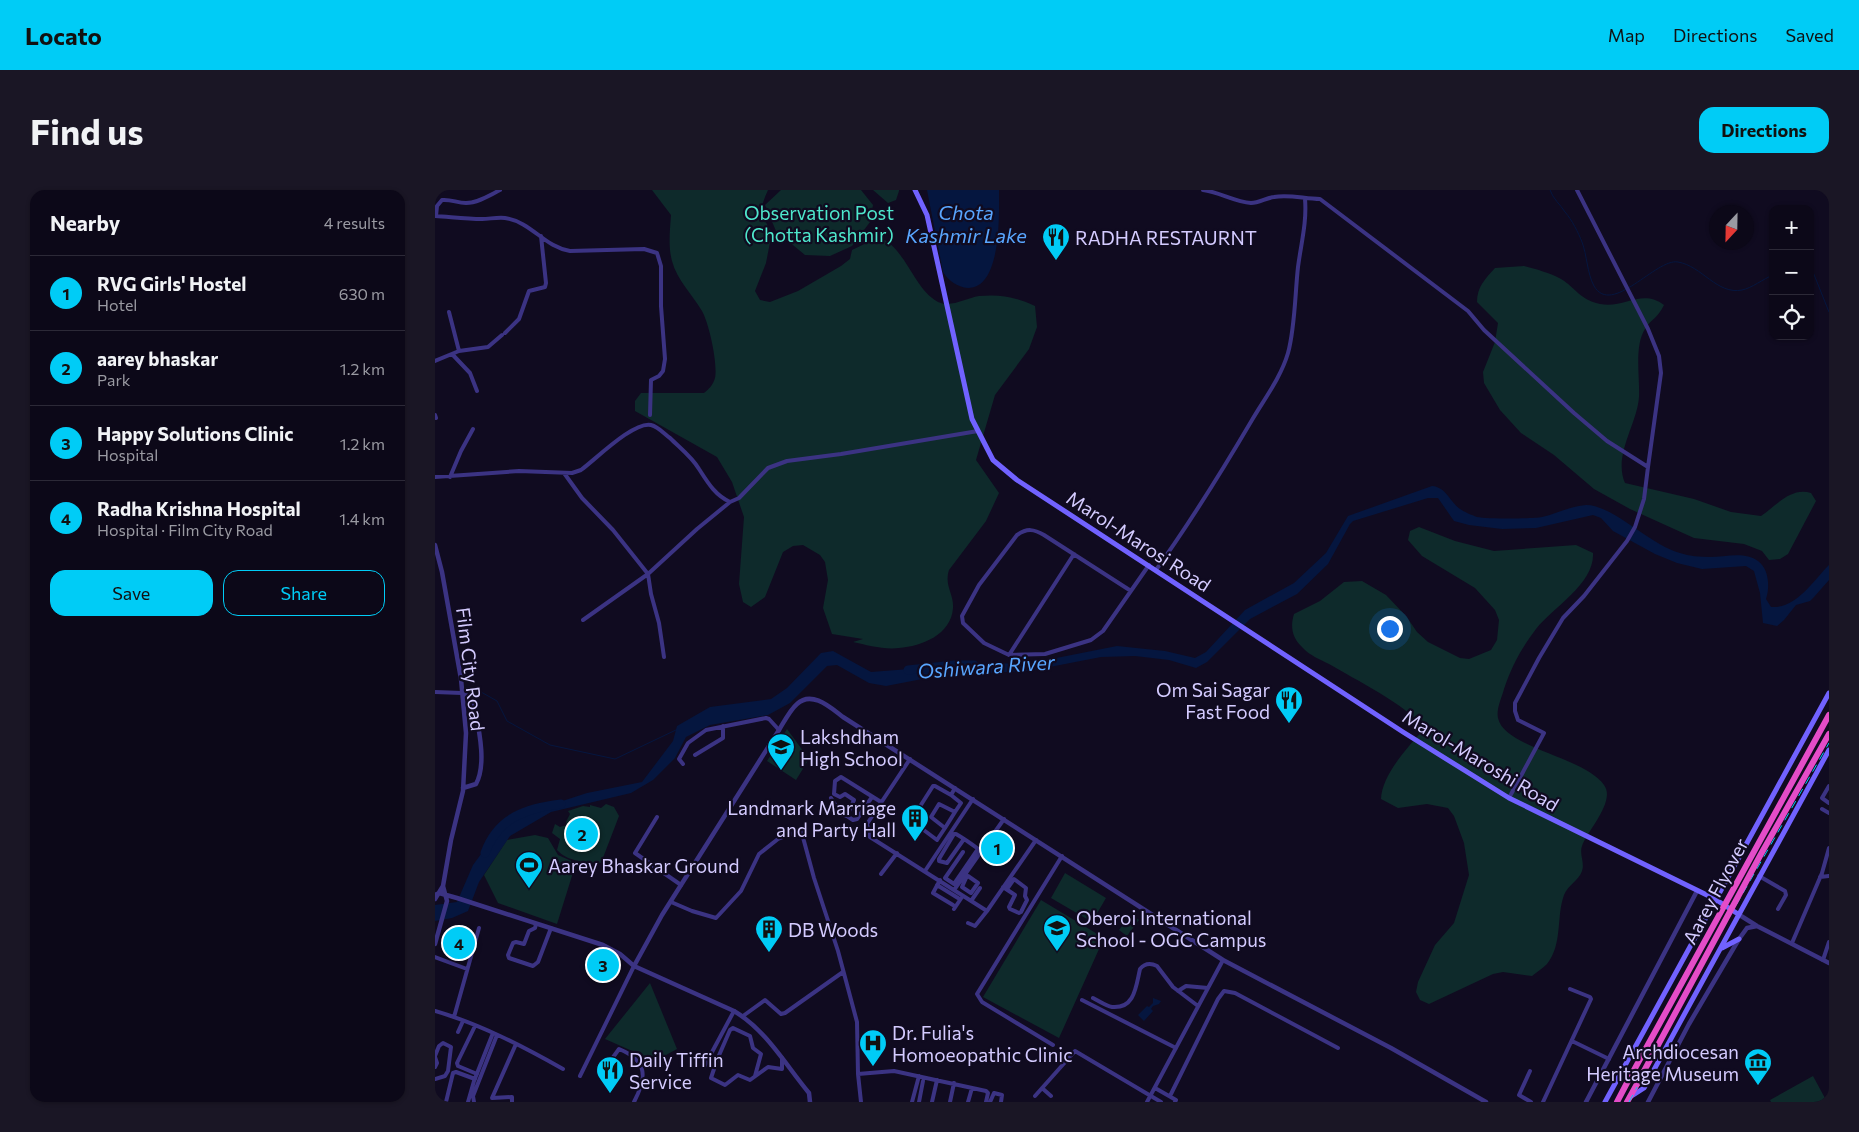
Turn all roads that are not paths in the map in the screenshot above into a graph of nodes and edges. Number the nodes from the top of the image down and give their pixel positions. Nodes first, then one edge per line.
1 (500, 190) edge
2 (915, 190) edge
3 (1203, 190) edge
4 (1577, 190) edge
5 (1305, 199) junction
6 (435, 216) edge
7 (541, 236) junction
8 (449, 312) dead end
9 (459, 350) junction
10 (452, 354) junction
11 (435, 362) edge
12 (477, 391) dead end
13 (650, 414) dead end
14 (473, 430) dead end
15 (978, 431) junction
16 (1648, 467) junction
17 (564, 473) junction
18 (450, 476) junction
19 (435, 477) edge
20 (730, 502) junction
21 (435, 545) edge
22 (1073, 554) junction
23 (1149, 565) junction
24 (1156, 570) junction
25 (649, 574) junction
26 (1131, 591) junction
27 (583, 620) dead end
28 (1245, 628) joint
29 (1009, 655) junction
30 (664, 657) dead end
31 (435, 692) edge
32 (462, 693) junction
33 (1829, 694) edge
34 (1829, 714) edge
35 (723, 726) junction
36 (779, 730) junction
37 (1829, 734) edge
38 (1829, 750) edge
39 (695, 755) dead end
40 (910, 759) junction
41 (683, 764) dead end
42 (1783, 778) junction
43 (1829, 786) edge
44 (463, 788) junction
45 (955, 788) junction
46 (1806, 790) junction
47 (951, 794) junction
48 (872, 797) junction
49 (831, 798) dead end
50 (1509, 798) junction
51 (973, 799) junction
52 (881, 802) junction
53 (1829, 803) edge
54 (1822, 809) dead end
55 (955, 812) junction
56 (1829, 812) edge
57 (847, 816) junction
58 (657, 817) dead end
59 (1004, 819) junction
60 (945, 828) junction
61 (991, 837) junction
62 (964, 839) junction
63 (1036, 840) junction
64 (957, 848) junction
65 (1829, 848) edge
66 (981, 849) junction
67 (963, 852) junction
68 (897, 853) junction
69 (1062, 856) junction
70 (972, 858) junction
71 (925, 870) junction
72 (881, 874) dead end
73 (1759, 876) junction
74 (1829, 876) edge
75 (965, 877) junction
76 (1820, 877) junction
77 (940, 880) junction
78 (681, 885) junction
79 (937, 885) junction
80 (443, 886) junction
81 (980, 888) dead end
82 (1005, 888) junction
83 (954, 890) junction
84 (1697, 891) junction
85 (437, 894) edge
86 (445, 895) junction
87 (963, 895) junction
88 (958, 898) dead end
89 (435, 899) edge
90 (1715, 899) junction
91 (971, 901) junction
92 (671, 902) junction
93 (1778, 909) dead end
94 (987, 911) junction
95 (1739, 914) junction
96 (968, 923) dead end
97 (537, 924) junction
98 (1757, 926) junction
99 (479, 928) dead end
100 (551, 928) junction
101 (1739, 939) junction
102 (435, 942) edge
103 (1829, 942) edge
104 (1792, 943) junction
105 (1722, 948) junction
106 (435, 957) edge
107 (1223, 960) junction
108 (1823, 960) junction
109 (1829, 963) edge
110 (634, 966) junction
111 (467, 969) junction
112 (843, 972) junction
113 (1207, 988) junction
114 (1570, 988) dead end
115 (1178, 991) junction
116 (1093, 998) dead end
117 (1082, 1000) dead end
118 (1198, 1006) junction
119 (435, 1011) edge
120 (734, 1011) junction
121 (743, 1016) junction
122 (454, 1017) junction
123 (462, 1020) junction
124 (475, 1026) junction
125 (457, 1032) dead end
126 (495, 1034) junction
127 (1572, 1041) junction
128 (516, 1044) junction
129 (1053, 1046) dead end
130 (1069, 1046) dead end
131 (1176, 1048) junction
132 (1338, 1048) dead end
133 (1075, 1051) junction
134 (435, 1057) edge
135 (781, 1058) junction
136 (1609, 1059) junction
137 (435, 1066) edge
138 (606, 1067) dead end
139 (704, 1067) dead end
140 (563, 1068) dead end
141 (1530, 1071) dead end
142 (858, 1074) junction
143 (476, 1076) junction
144 (580, 1076) dead end
145 (755, 1076) junction
146 (919, 1076) junction
147 (435, 1079) edge
148 (937, 1080) junction
149 (923, 1081) dead end
150 (954, 1083) junction
151 (972, 1088) junction
152 (1042, 1088) junction
153 (1155, 1088) junction
154 (1151, 1095) junction
155 (1035, 1096) dead end
156 (1051, 1096) dead end
157 (1170, 1096) junction
158 (1628, 1100) edge
159 (446, 1102) edge
160 (468, 1102) edge
161 (473, 1102) edge
162 (512, 1102) edge
163 (634, 1102) edge
164 (809, 1102) edge
165 (861, 1102) edge
166 (912, 1102) edge
167 (919, 1102) edge
168 (932, 1102) edge
169 (950, 1102) edge
170 (968, 1102) edge
171 (986, 1102) edge
172 (990, 1102) edge
173 (1001, 1102) edge
174 (1147, 1102) edge
175 (1161, 1102) edge
176 (1175, 1102) edge
177 (1486, 1102) edge
178 (1531, 1102) edge
179 (1543, 1102) edge
180 (1586, 1102) edge
181 (1605, 1102) edge
182 (1617, 1102) edge
183 (1648, 1102) edge

1 - 6 street
2 - 15 main road, Marol-Marosi Road
3 - 5 street
4 - 16 street
5 - 16 street
5 - 24 street
6 - 7 street
7 - 9 street
7 - 13 street
8 - 9 street
9 - 10 street
10 - 11 street
10 - 12 street
14 - 18 street
15 - 20 street
15 - 23 main road, Marol-Marosi Road
16 - 50 street
17 - 18 street
17 - 20 street
17 - 25 street
18 - 19 street
20 - 25 street
21 - 32 street, Film City Road
22 - 26 street
22 - 29 street
22 - 29 street
23 - 24 main road, Marol-Marosi Road
23 - 26 street
24 - 28 main road, Marol-Marosi Road
25 - 27 street
25 - 30 street
26 - 29 street
28 - 50 main road, Marol-Maroshi Road
31 - 32 street
32 - 44 street, Film City Road
32 - 44 street
33 - 42 main road
34 - 182 highway, Aarey Flyover, bridge
35 - 36 street
35 - 39 street
35 - 41 street
36 - 40 street
36 - 78 street
37 - 158 highway, Aarey Flyover, bridge
38 - 46 main road
40 - 45 street
40 - 52 street
42 - 46 main road
42 - 90 main road
43 - 53 street
44 - 80 street, Film City Road
45 - 47 street
45 - 51 street
46 - 73 main road
47 - 55 street
47 - 60 street
48 - 52 street
48 - 57 street
48 - 57 street
49 - 57 street
50 - 84 main road, Marol-Maroshi Road
51 - 59 street
51 - 71 street
52 - 68 street
54 - 56 street
55 - 60 street
55 - 60 street
58 - 78 street
59 - 61 street
59 - 63 street
61 - 66 street
61 - 66 street
62 - 64 street
62 - 64 street
62 - 66 street
63 - 69 street
63 - 82 street
64 - 67 street
65 - 76 street
66 - 70 street
66 - 75 street
67 - 70 street
67 - 70 street
68 - 71 street
68 - 72 street
69 - 107 street
69 - 129 street
71 - 77 street
73 - 93 street
73 - 95 main road
74 - 76 street
75 - 75 street
75 - 83 street
76 - 104 street
77 - 79 street
77 - 83 street
78 - 92 street
79 - 87 street
79 - 88 street
80 - 85 street, Film City Road
80 - 86 street, Film City Road
81 - 91 street
82 - 82 street
82 - 94 street
83 - 87 street
84 - 90 main road, Marol-Maroshi Road
84 - 136 street
85 - 86 street
85 - 89 street, Film City Road
86 - 97 street
86 - 102 street, Film City Road
87 - 91 street
90 - 95 main road, Marol-Maroshi Road
90 - 181 main road
91 - 94 street
92 - 110 street
92 - 112 street
94 - 96 street
95 - 98 street
95 - 105 main road
97 - 100 street
97 - 100 street
98 - 101 street
98 - 104 street
99 - 111 street
100 - 110 street
101 - 105 main road
101 - 183 street
103 - 108 street
104 - 108 street
105 - 158 main road
106 - 111 street
107 - 113 street
107 - 177 street
108 - 109 street
110 - 120 street
110 - 144 street
111 - 122 street
112 - 121 street
112 - 142 street
113 - 115 street
113 - 118 street
114 - 127 street
115 - 116 street
115 - 118 street
117 - 131 street
118 - 131 street
119 - 122 street
120 - 121 street
120 - 139 street
121 - 135 street
122 - 123 street
123 - 124 street
123 - 125 street
124 - 126 street
124 - 143 street
126 - 128 street
126 - 143 street
126 - 161 street
127 - 136 street
127 - 179 street
128 - 140 street
128 - 162 street
130 - 133 street
131 - 153 street
132 - 157 street
133 - 152 street
133 - 154 street
134 - 137 street
134 - 147 street
135 - 145 street
135 - 164 street
136 - 180 street
138 - 163 street
141 - 178 street
142 - 146 street
142 - 165 street
143 - 159 street
143 - 160 street
145 - 145 street
146 - 148 street
146 - 166 street
148 - 150 street
148 - 168 street
149 - 167 street
150 - 151 street
150 - 169 street
151 - 170 street
151 - 171 street
152 - 155 street
152 - 156 street
153 - 154 street
153 - 157 street
154 - 174 street
154 - 175 street
157 - 176 street
172 - 173 street

